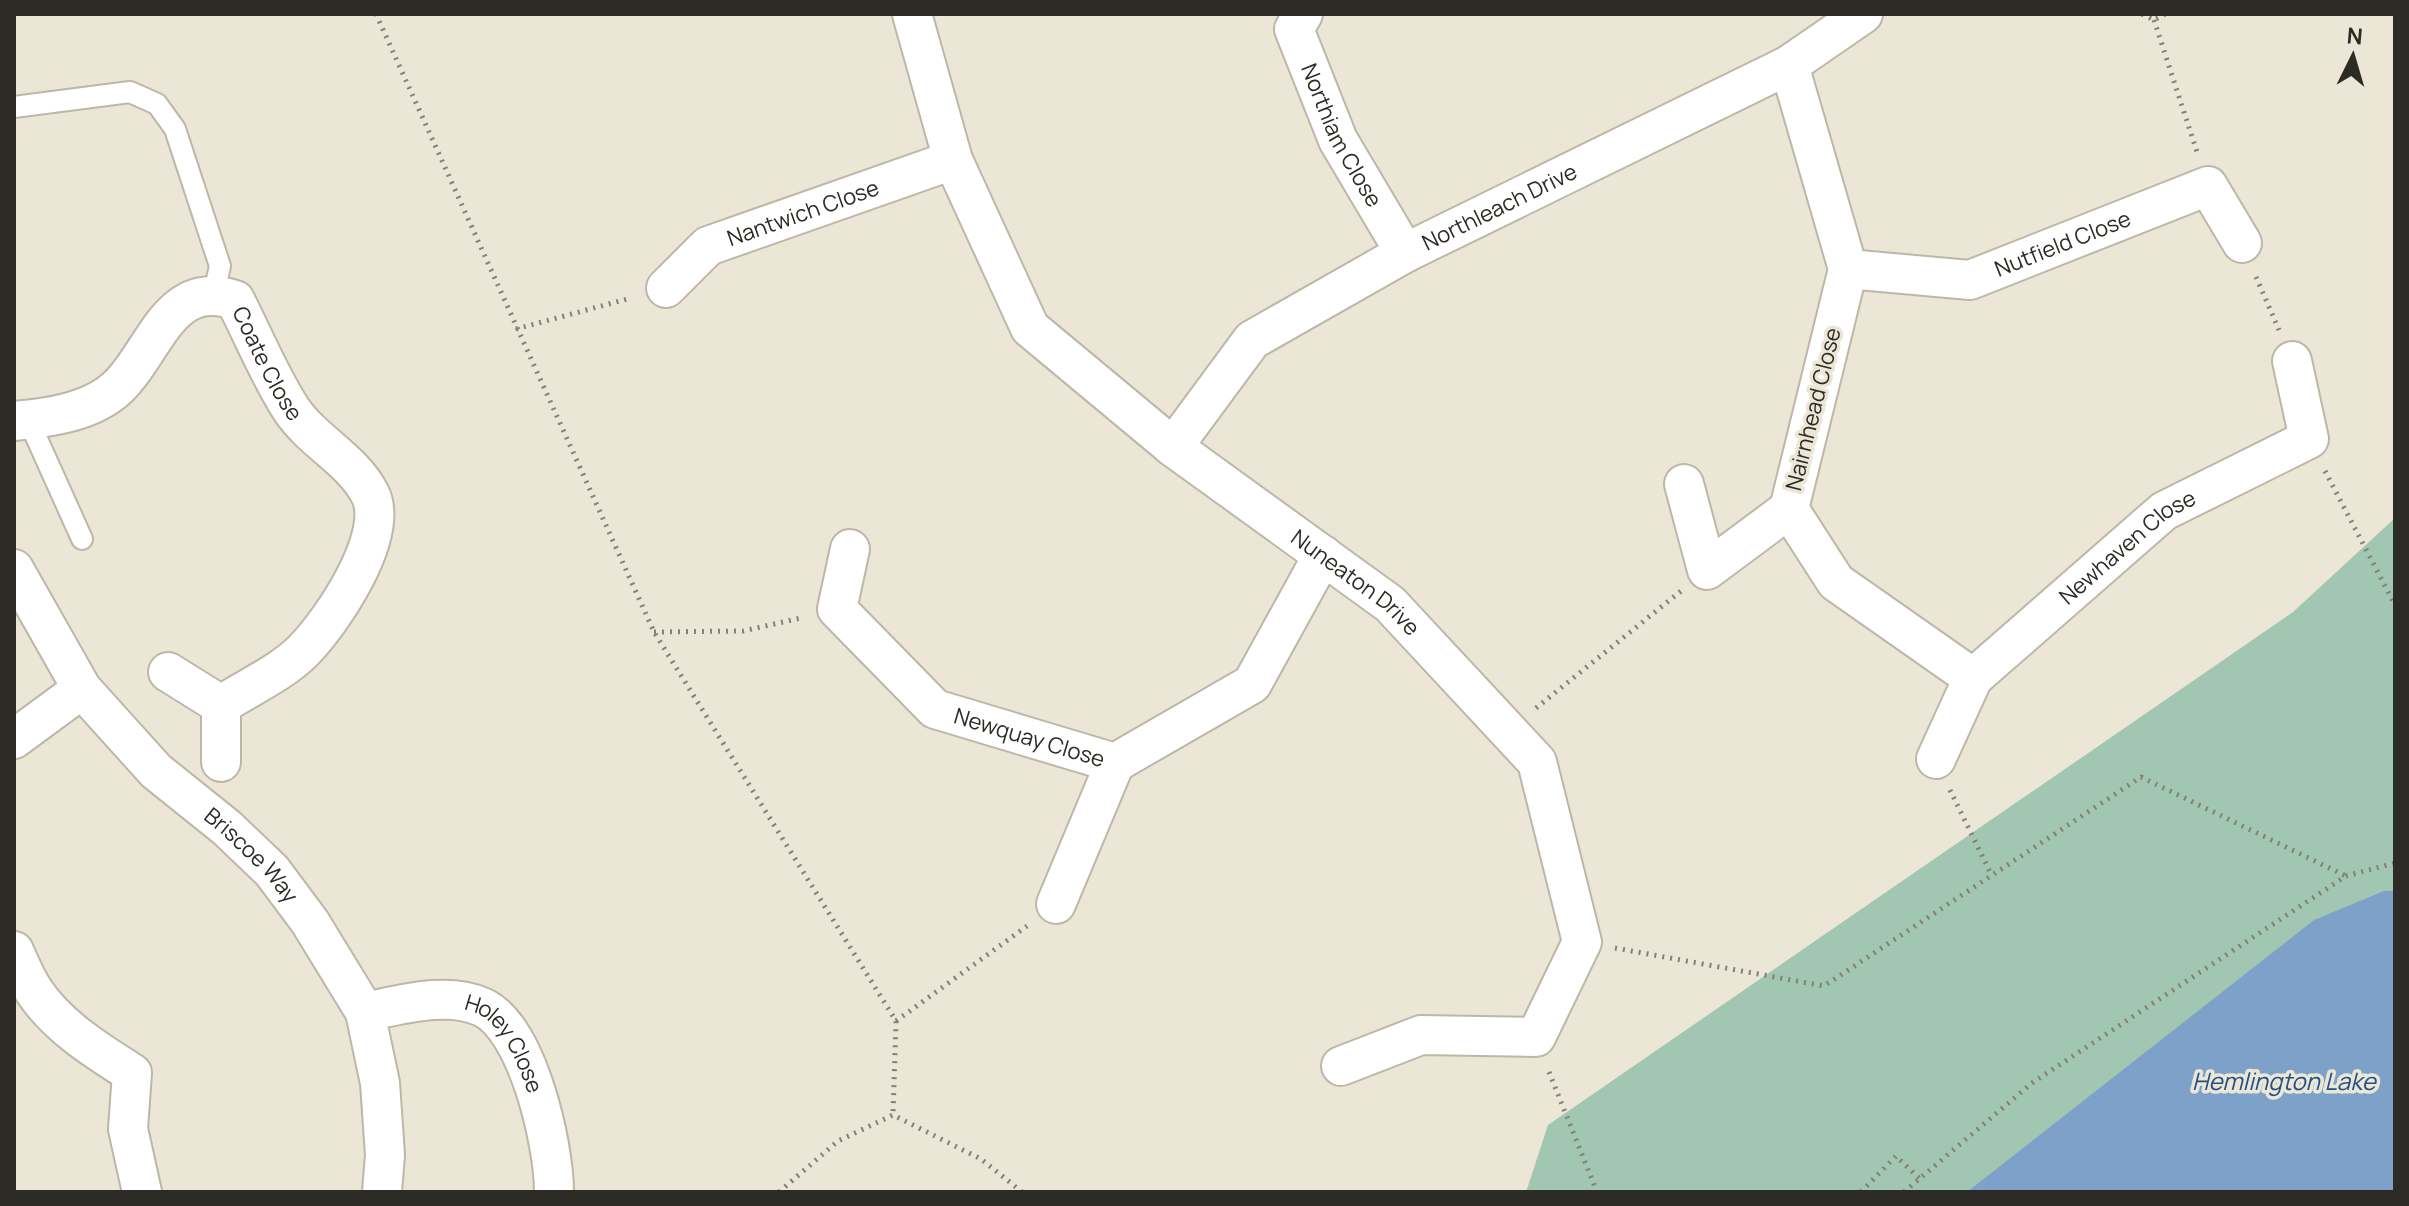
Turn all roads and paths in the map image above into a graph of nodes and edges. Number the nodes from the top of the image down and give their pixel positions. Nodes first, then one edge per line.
1 (376, 14) edge
2 (912, 14) edge
3 (1303, 14) edge
4 (1863, 14) edge
5 (2142, 14) edge
6 (2165, 14) edge
7 (2154, 20) junction
8 (1789, 65) junction
9 (14, 107) edge
10 (953, 160) junction
11 (2208, 186) junction
12 (2242, 243) joint
13 (1405, 253) junction
14 (1848, 269) junction
15 (666, 288) joint
16 (214, 293) junction
17 (516, 329) junction
18 (2292, 361) joint
19 (21, 420) edge
20 (2309, 439) junction
21 (1173, 447) junction
22 (1684, 484) dead end
23 (1789, 509) junction
24 (82, 539) dead end
25 (850, 549) dead end
26 (1323, 555) junction
27 (14, 569) edge
28 (1707, 570) junction
29 (2395, 605) edge
30 (837, 609) junction
31 (654, 632) junction
32 (168, 672) dead end
33 (1973, 678) junction
34 (82, 689) junction
35 (221, 705) junction
36 (1508, 731) junction
37 (14, 739) edge
38 (1936, 759) joint
39 (221, 762) dead end
40 (1115, 763) junction
41 (2395, 863) edge
42 (1992, 876) junction
43 (2346, 876) junction
44 (1056, 904) joint
45 (1582, 942) junction
46 (14, 951) edge
47 (365, 1012) junction
48 (896, 1021) junction
49 (1536, 1037) junction
50 (1341, 1066) dead end
51 (893, 1115) junction
52 (1919, 1178) junction
53 (142, 1192) edge
54 (382, 1192) edge
55 (554, 1192) edge
56 (779, 1192) edge
57 (1022, 1192) edge
58 (1597, 1192) edge
59 (1861, 1192) edge
60 (1904, 1192) edge

1 - 17 path
2 - 10 street, Nuneaton Drive
3 - 13 street, Northiam Close
4 - 8 street, Northleach Drive
5 - 7 path
6 - 7 path
7 - 11 path
8 - 13 street, Northleach Drive
8 - 14 street, Nairnhead Close
9 - 16 lane, Coate Close
10 - 15 street, Nantwich Close
10 - 21 street, Nuneaton Drive
11 - 12 street
11 - 14 street, Nutfield Close
12 - 18 path
13 - 21 street, Northleach Drive
14 - 23 street, Nairnhead Close
15 - 17 path
16 - 19 street
16 - 35 street, Coate Close
17 - 31 path
18 - 20 street
19 - 24 lane
20 - 29 path
20 - 33 street, Newhaven Close
21 - 26 street, Nuneaton Drive
22 - 28 street
23 - 28 street
23 - 33 street, Nairnhead Close
25 - 30 street
26 - 36 street, Nuneaton Drive
26 - 40 street, Newquay Close
27 - 34 street, Briscoe Way
28 - 36 path
30 - 31 path
30 - 40 street, Newquay Close
31 - 48 path
32 - 35 street
33 - 38 street, Newhaven Close
34 - 37 street
34 - 47 street, Briscoe Way
35 - 39 street
36 - 45 street, Nuneaton Drive
38 - 42 path
40 - 44 street
41 - 43 path
42 - 43 path
42 - 45 path
43 - 52 path
44 - 48 path
45 - 49 street
46 - 53 street
47 - 54 street, Briscoe Way
47 - 55 street, Holey Close
48 - 51 path
49 - 50 street
49 - 58 path
51 - 56 path
51 - 57 path
52 - 59 path
52 - 60 path

